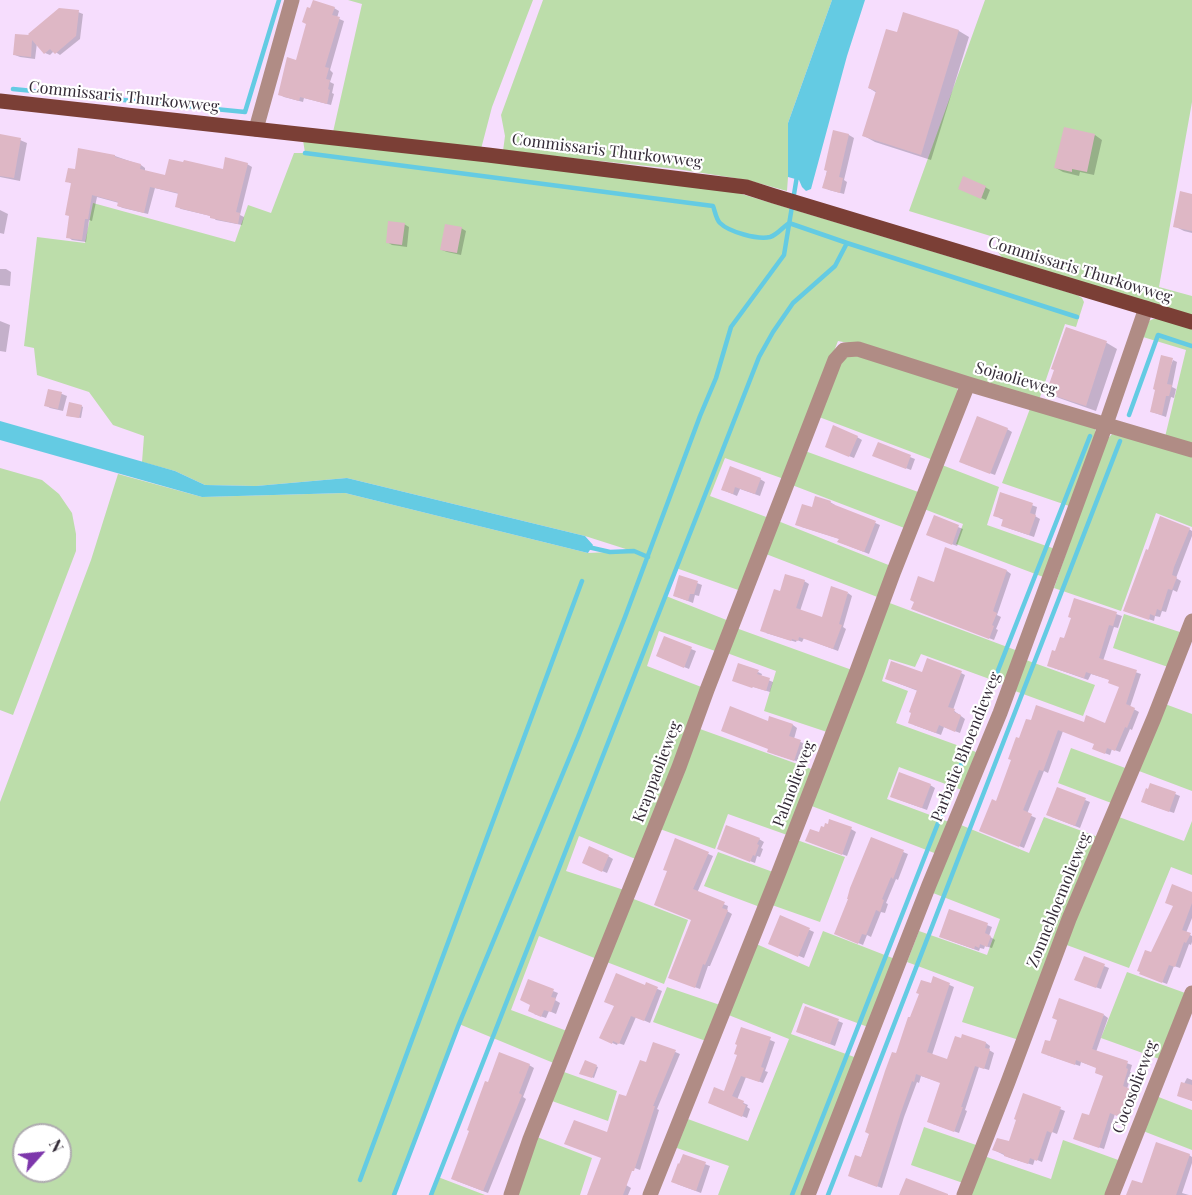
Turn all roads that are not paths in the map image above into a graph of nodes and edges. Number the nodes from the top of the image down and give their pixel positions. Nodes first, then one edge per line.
1 (292, 0) edge
2 (0, 101) edge
3 (256, 129) junction
4 (1146, 308) junction
5 (1192, 322) edge
6 (835, 360) joint
7 (968, 384) junction
8 (1106, 424) junction
9 (1192, 450) edge
10 (1192, 621) edge
11 (1192, 993) edge
12 (511, 1195) edge
13 (650, 1195) edge
14 (808, 1195) edge
15 (964, 1195) edge
16 (1112, 1195) edge

1 - 3 street
2 - 3 main road, Commissaris Thurkowweg
3 - 4 main road, Commissaris Thurkowweg
4 - 5 main road, Commissaris Thurkowweg
4 - 8 street, Parbatie Bhoendieweg
6 - 7 street, Sojaolieweg
6 - 12 street, Krappaolieweg
7 - 8 street, Sojaolieweg
7 - 13 street, Palmolieweg
8 - 9 street, Sojaolieweg
8 - 14 street, Parbatie Bhoendieweg
10 - 15 street, Zonnebloemolieweg
11 - 16 street, Cocosolieweg

